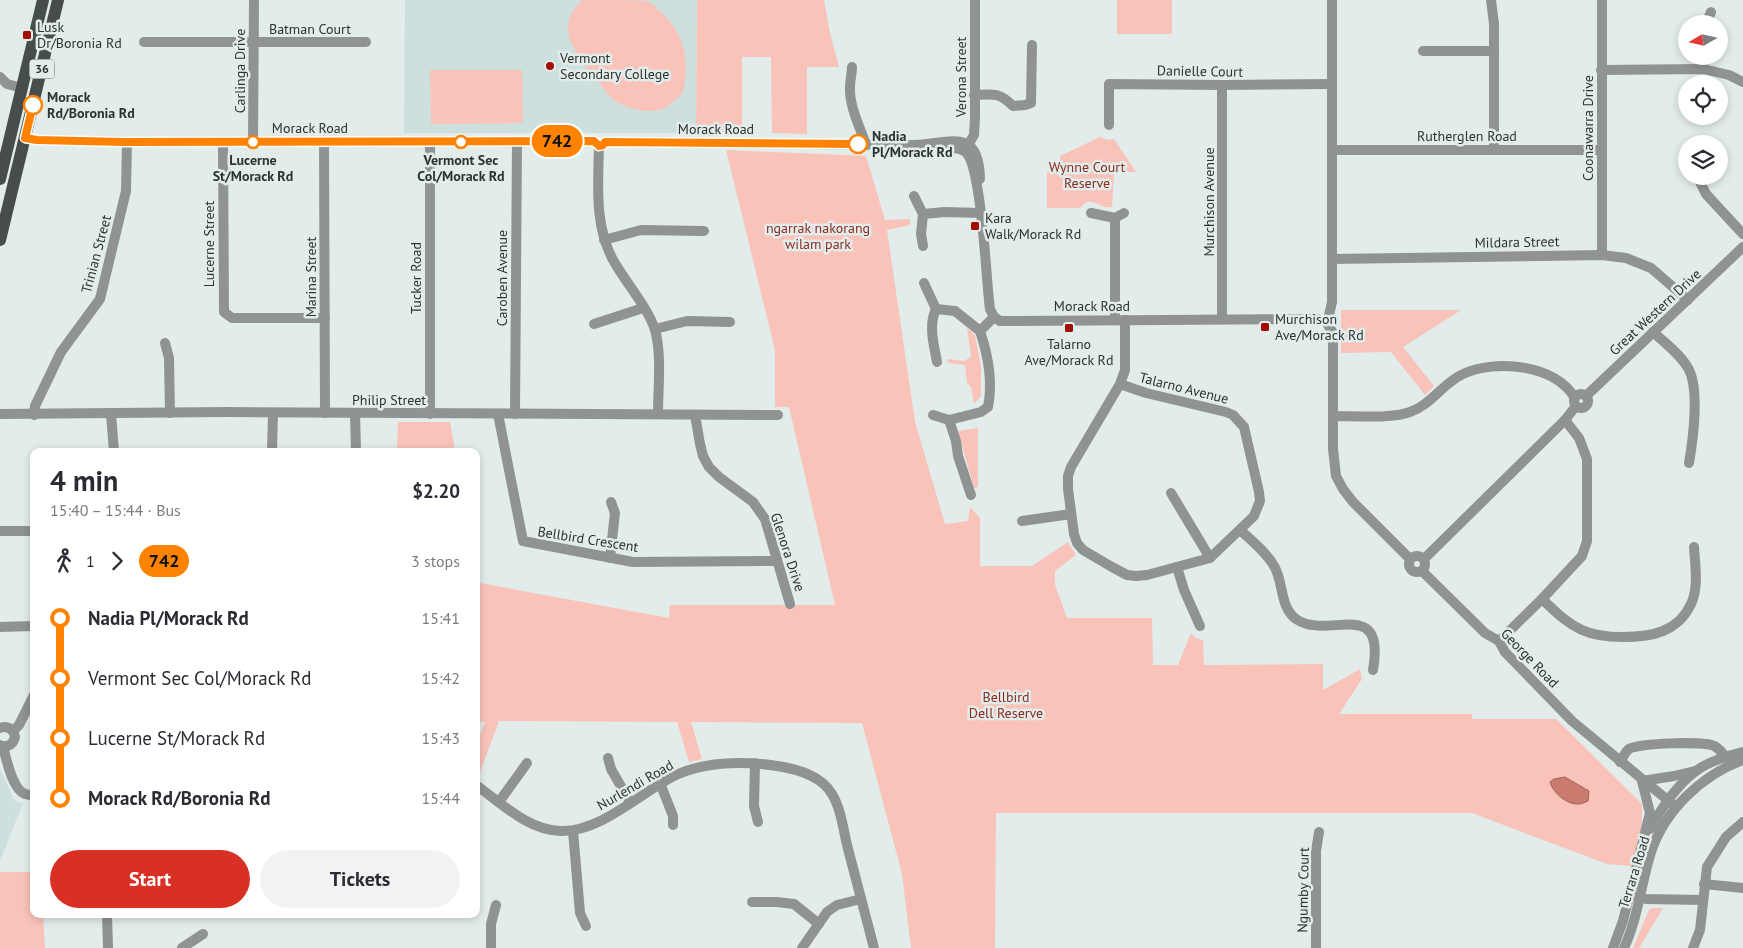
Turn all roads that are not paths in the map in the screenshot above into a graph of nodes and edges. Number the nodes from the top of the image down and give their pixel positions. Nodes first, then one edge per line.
1 (43, 0) edge
2 (58, 0) edge
3 (254, 0) edge
4 (975, 0) edge
5 (1332, 0) edge
6 (1491, 0) edge
7 (1602, 0) edge
8 (1711, 12) dead end
9 (1710, 15) edge
10 (144, 42) dead end
11 (253, 42) junction
12 (366, 42) dead end
13 (1032, 45) dead end
14 (1423, 51) dead end
15 (1494, 51) junction
16 (1704, 65) edge
17 (852, 67) dead end
18 (1704, 69) junction
19 (1601, 70) junction
20 (0, 77) edge
21 (1743, 82) edge
22 (1332, 84) junction
23 (1222, 85) junction
24 (22, 88) junction
25 (36, 91) junction
26 (974, 95) junction
27 (1109, 125) dead end
28 (11, 133) junction
29 (25, 138) junction
30 (127, 142) junction
31 (223, 142) junction
32 (253, 142) junction
33 (324, 142) junction
34 (430, 142) junction
35 (517, 142) junction
36 (599, 143) junction
37 (866, 145) junction
38 (967, 148) junction
39 (1494, 149) junction
40 (1332, 150) junction
41 (1602, 150) junction
42 (0, 179) edge
43 (1702, 185) edge
44 (914, 196) dead end
45 (981, 212) junction
46 (1091, 213) dead end
47 (923, 214) junction
48 (704, 231) dead end
49 (1743, 234) edge
50 (0, 240) edge
51 (604, 240) junction
52 (922, 246) dead end
53 (1743, 247) edge
54 (1602, 255) junction
55 (1332, 259) junction
56 (924, 283) dead end
57 (1688, 300) junction
58 (643, 308) junction
59 (936, 309) junction
60 (994, 317) junction
61 (325, 318) junction
62 (1222, 319) junction
63 (1120, 320) junction
64 (1329, 320) junction
65 (730, 322) dead end
66 (594, 324) dead end
67 (655, 329) junction
68 (980, 331) junction
69 (1653, 332) junction
70 (164, 344) dead end
71 (937, 362) dead end
72 (1120, 384) junction
73 (1575, 402) junction
74 (170, 413) junction
75 (325, 413) junction
76 (355, 413) junction
77 (0, 414) edge
78 (34, 414) junction
79 (114, 414) junction
80 (273, 414) junction
81 (430, 414) junction
82 (498, 414) junction
83 (515, 414) junction
84 (658, 414) junction
85 (695, 415) junction
86 (778, 415) dead end
87 (933, 415) dead end
88 (1334, 416) junction
89 (949, 420) junction
90 (1565, 420) junction
91 (114, 446) edge
92 (272, 448) edge
93 (356, 448) edge
94 (1689, 463) dead end
95 (1171, 493) dead end
96 (971, 495) dead end
97 (611, 502) dead end
98 (1071, 514) junction
99 (1022, 521) dead end
100 (1240, 530) junction
101 (0, 531) edge
102 (30, 531) edge
103 (1694, 547) dead end
104 (610, 558) junction
105 (1210, 558) junction
106 (1410, 559) junction
107 (1424, 559) junction
108 (778, 561) junction
109 (1177, 567) junction
110 (1422, 571) junction
111 (1542, 599) junction
112 (790, 604) dead end
113 (0, 626) edge
114 (30, 626) edge
115 (1200, 626) dead end
116 (1499, 642) junction
117 (1373, 670) dead end
118 (30, 702) edge
119 (0, 728) edge
120 (13, 730) junction
121 (1, 745) edge
122 (1743, 752) edge
123 (1726, 757) junction
124 (608, 758) dead end
125 (1743, 760) edge
126 (1620, 762) junction
127 (527, 763) dead end
128 (755, 763) junction
129 (1696, 771) junction
130 (1642, 780) junction
131 (660, 783) junction
132 (480, 788) edge
133 (30, 795) edge
134 (1667, 801) junction
135 (499, 802) junction
136 (630, 802) junction
137 (1676, 807) junction
138 (758, 822) dead end
139 (1743, 822) edge
140 (673, 825) dead end
141 (573, 831) junction
142 (1319, 832) dead end
143 (1643, 843) junction
144 (1704, 884) junction
145 (1743, 888) edge
146 (1635, 896) junction
147 (861, 899) junction
148 (1702, 900) junction
149 (752, 902) dead end
150 (496, 905) dead end
151 (107, 918) edge
152 (819, 924) junction
153 (586, 926) dead end
154 (203, 934) dead end
155 (108, 948) edge
156 (182, 948) edge
157 (491, 948) edge
158 (802, 948) edge
159 (874, 948) edge
160 (1316, 948) edge
161 (1613, 948) edge
162 (1624, 948) edge
163 (1693, 948) edge

1 - 24 main road, 36
2 - 25 main road, 36
3 - 11 street, Carlinga Drive
4 - 26 street, Verona Street
5 - 22 street
6 - 15 street
7 - 19 street, Coonawarra Drive
8 - 9 street
10 - 11 street, Batman Court
11 - 12 street, Batman Court
11 - 32 street, Carlinga Drive
13 - 26 street
14 - 15 street
15 - 39 street
16 - 18 street
17 - 37 street
18 - 19 street
18 - 21 street
19 - 41 street, Coonawarra Drive
20 - 24 street
22 - 23 street, Danielle Court
22 - 40 street
23 - 27 street, Danielle Court
23 - 62 street, Murchison Avenue
24 - 25 main road
24 - 28 main road, 36
25 - 29 main road, 36
26 - 38 street, Verona Street
28 - 29 main road
28 - 42 main road, 36
29 - 30 street, Morack Road
29 - 50 main road, 36
30 - 31 street, Morack Road
30 - 78 street, Trinian Street
31 - 32 street, Morack Road
31 - 61 street, Lucerne Street
32 - 33 street, Morack Road
33 - 34 street, Morack Road
33 - 61 street, Marina Street
34 - 35 street, Morack Road
34 - 81 street, Tucker Road
35 - 36 street, Morack Road
35 - 83 street, Caroben Avenue
36 - 37 street, Morack Road
36 - 51 street
37 - 38 street, Morack Road
38 - 45 street
39 - 40 street, Rutherglen Road
39 - 41 street, Rutherglen Road
40 - 55 street
41 - 54 street, Coonawarra Drive
43 - 49 street
44 - 47 street
45 - 47 street
45 - 60 street
46 - 63 street, Talarno Avenue
47 - 52 street
48 - 51 street
51 - 58 street
53 - 57 street, Great Western Drive
54 - 55 street, Mildara Street
54 - 57 street, Mildara Street
55 - 64 street
56 - 59 street
57 - 69 street, Great Western Drive
58 - 66 street
58 - 67 street
59 - 68 street
59 - 71 street
60 - 63 street, Morack Road
60 - 68 street
61 - 75 street, Marina Street
62 - 63 street, Morack Road
62 - 64 street, Morack Road
63 - 72 street, Talarno Avenue
64 - 88 street
65 - 67 street
67 - 84 street
68 - 89 street
69 - 73 street, Great Western Drive
69 - 94 street
70 - 74 street
72 - 98 street, Talarno Avenue
72 - 100 street, Talarno Avenue
73 - 88 street
73 - 90 street
74 - 79 street, Philip Street
74 - 80 street, Philip Street
75 - 76 street, Philip Street
75 - 80 street, Philip Street
76 - 81 street, Philip Street
76 - 93 street
77 - 78 street, Philip Street
78 - 79 street, Philip Street
79 - 91 street
80 - 92 street
81 - 82 street, Philip Street
82 - 83 street, Philip Street
82 - 104 street, Bellbird Crescent
83 - 84 street, Philip Street
84 - 85 street, Philip Street
85 - 86 street, Philip Street
85 - 108 street, Glenora Drive
87 - 89 street
88 - 106 street
89 - 96 street
90 - 107 street
90 - 111 street
95 - 105 street
97 - 104 street
98 - 99 street
98 - 109 street, Talarno Avenue
100 - 105 street, Talarno Avenue
100 - 117 street
101 - 102 street
103 - 111 street
104 - 108 street, Bellbird Crescent
105 - 109 street, Talarno Avenue
106 - 107 street
106 - 110 street
107 - 110 street
108 - 112 street, Glenora Drive
109 - 115 street
110 - 116 street, George Road
111 - 116 street
113 - 114 street
116 - 126 street, George Road
118 - 120 street
119 - 120 street
120 - 121 street
121 - 133 street
122 - 123 street, Terrara Road
123 - 126 street
123 - 129 street, Terrara Road
124 - 136 street
125 - 137 street, Terrara Road
126 - 130 street, George Road
127 - 135 street
128 - 131 street, Nurlendi Road
128 - 138 street
128 - 147 street, Nurlendi Road
129 - 130 street
129 - 134 street, Terrara Road
130 - 134 street, George Road
130 - 143 street, Terrara Road
131 - 136 street, Nurlendi Road
131 - 140 street
132 - 135 street, Nurlendi Road
134 - 137 street
134 - 143 street, Terrara Road
135 - 141 street, Nurlendi Road
136 - 141 street, Nurlendi Road
137 - 146 street, Terrara Road
139 - 144 street
141 - 153 street
142 - 160 street, Ngumby Court
143 - 146 street, Terrara Road
144 - 145 street
144 - 148 street
146 - 148 street
146 - 161 street, Terrara Road
146 - 162 street, Terrara Road
147 - 152 street
147 - 159 street, Nurlendi Road
148 - 163 street
149 - 152 street
150 - 157 street
151 - 155 street
152 - 158 street
154 - 156 street

